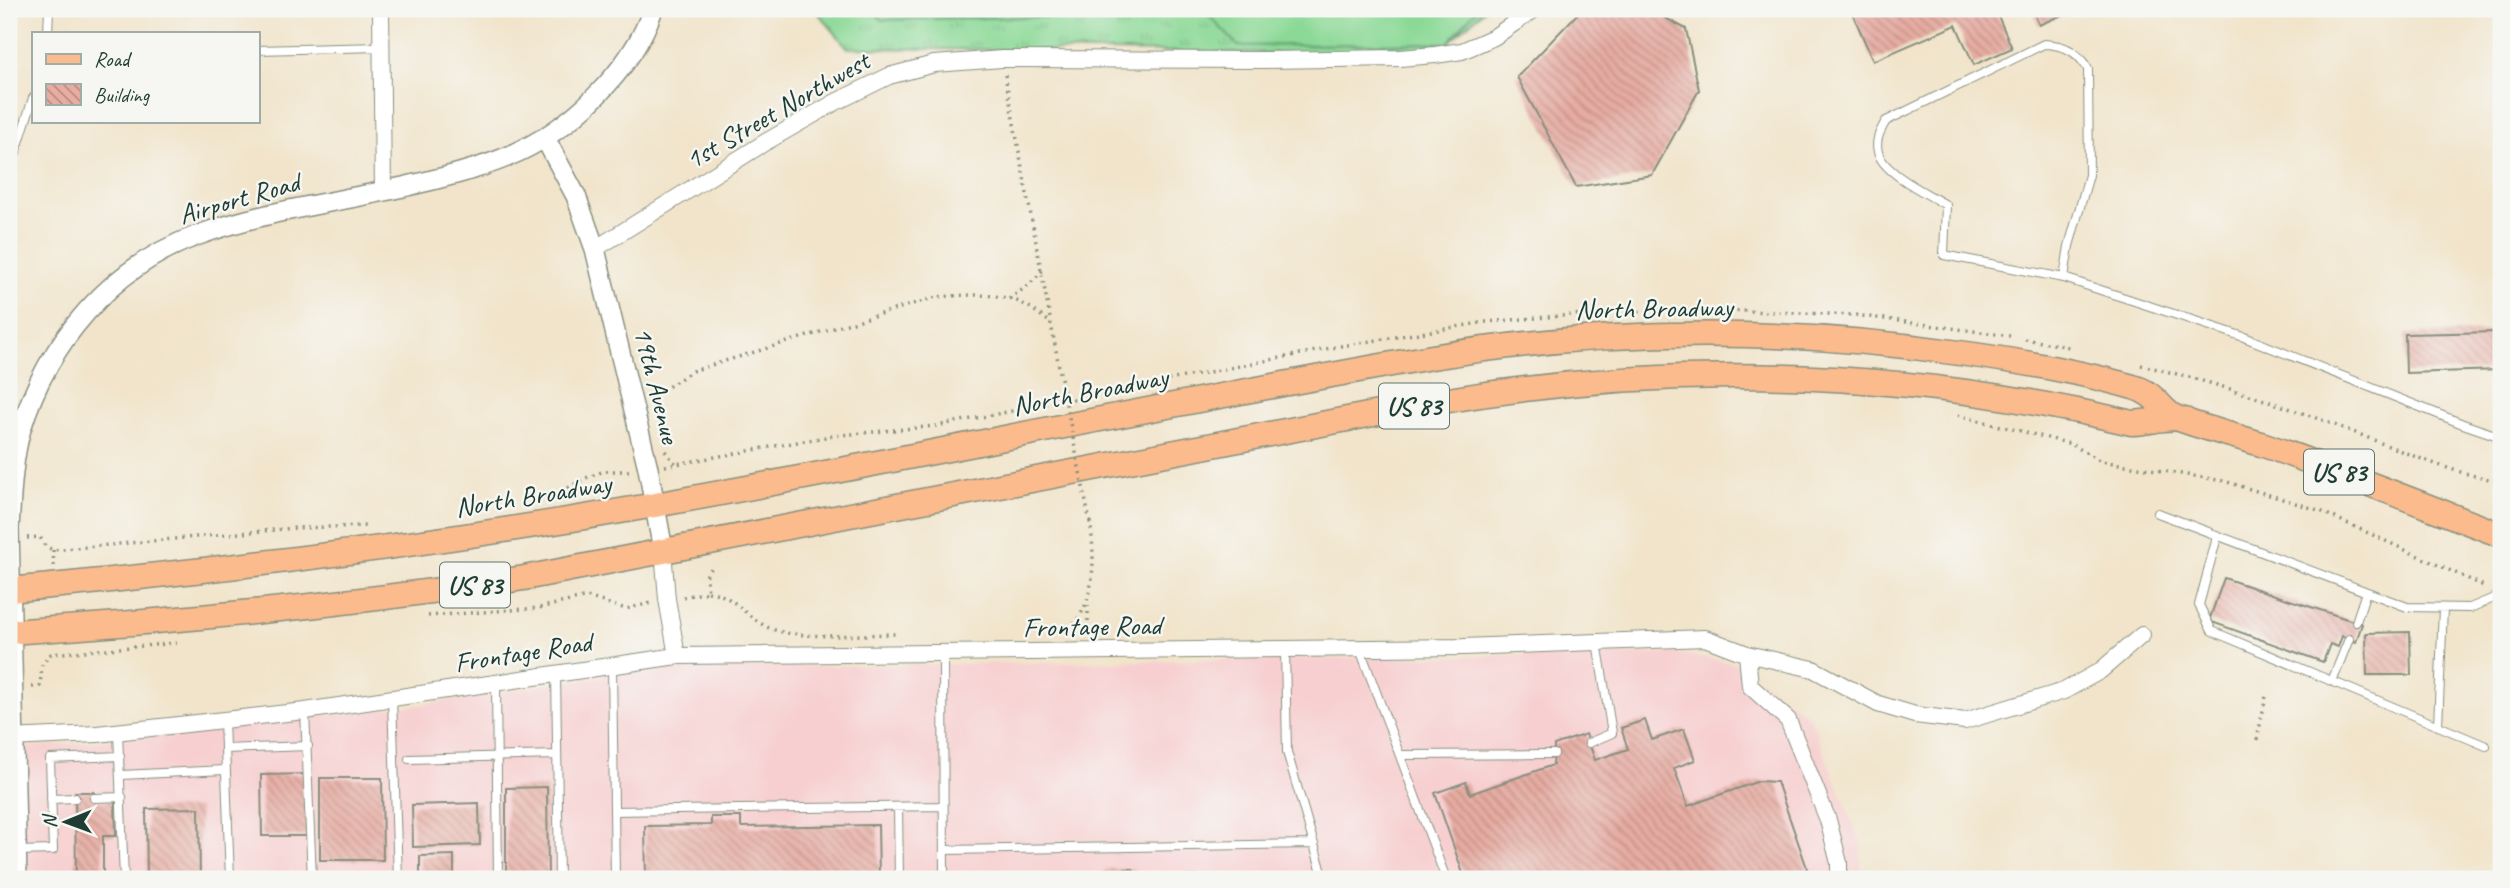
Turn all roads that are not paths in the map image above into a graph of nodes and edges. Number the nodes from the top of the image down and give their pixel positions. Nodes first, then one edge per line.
1 (49, 9) edge
2 (381, 9) edge
3 (653, 9) edge
4 (1535, 9) edge
5 (48, 32) edge
6 (381, 47) junction
7 (259, 50) edge
8 (32, 101) edge
9 (545, 138) junction
10 (9, 174) edge
11 (383, 192) junction
12 (594, 249) junction
13 (2064, 278) junction
14 (2173, 417) junction
15 (2501, 437) edge
16 (655, 505) junction
17 (2158, 513) dead end
18 (2501, 535) edge
19 (2217, 537) junction
20 (663, 550) junction
21 (9, 590) edge
22 (2366, 592) junction
23 (2501, 595) edge
24 (2443, 608) junction
25 (2356, 622) dead end
26 (10, 632) edge
27 (2142, 635) dead end
28 (2349, 639) dead end
29 (1597, 642) junction
30 (1286, 649) junction
31 (1360, 649) junction
32 (943, 654) junction
33 (1747, 654) junction
34 (677, 656) junction
35 (612, 665) junction
36 (556, 673) junction
37 (2332, 681) junction
38 (496, 682) junction
39 (392, 698) junction
40 (305, 711) junction
41 (224, 720) junction
42 (2438, 726) junction
43 (118, 731) junction
44 (12, 737) edge
45 (1589, 743) dead end
46 (308, 746) junction
47 (2486, 746) dead end
48 (225, 749) junction
49 (1554, 754) dead end
50 (557, 755) junction
51 (1400, 755) junction
52 (120, 756) junction
53 (497, 756) junction
54 (409, 759) dead end
55 (226, 770) junction
56 (121, 775) junction
57 (94, 797) dead end
58 (122, 797) junction
59 (75, 798) dead end
60 (51, 799) junction
61 (943, 806) junction
62 (898, 807) junction
63 (614, 811) junction
64 (13, 820) edge
65 (1314, 844) junction
66 (944, 850) junction
67 (17, 851) junction
68 (18, 879) edge
69 (124, 879) edge
70 (230, 879) edge
71 (312, 879) edge
72 (398, 879) edge
73 (498, 879) edge
74 (559, 879) edge
75 (615, 879) edge
76 (899, 879) edge
77 (944, 879) edge
78 (1324, 879) edge
79 (1446, 879) edge
80 (1839, 879) edge

1 - 5 lane
2 - 6 street
3 - 9 street, Airport Road
4 - 12 street, 1st Street Northwest
6 - 7 lane
6 - 11 street
8 - 10 lane
9 - 11 street, Airport Road
9 - 12 street, 19th Avenue
11 - 21 street, Airport Road
12 - 16 street, 19th Avenue
13 - 13 lane
13 - 15 lane
14 - 16 main road, North Broadway / US 83
14 - 18 main road, North Broadway / US 83
14 - 20 main road, North Broadway / US 83
16 - 20 street, 19th Avenue
16 - 21 main road, North Broadway / US 83
17 - 19 lane
19 - 22 lane
19 - 37 lane
20 - 26 main road, North Broadway / US 83
20 - 34 street, 19th Avenue
21 - 26 street, Airport Road
22 - 24 lane
22 - 25 lane
23 - 24 lane
24 - 42 lane
26 - 44 street, Airport Road
27 - 33 street, Frontage Road
28 - 37 lane
29 - 31 street, Frontage Road
29 - 33 street, Frontage Road
29 - 45 lane
30 - 31 street, Frontage Road
30 - 32 street, Frontage Road
30 - 65 lane
31 - 51 lane
32 - 34 street, Frontage Road
32 - 61 lane
33 - 80 street
34 - 35 street, Frontage Road
35 - 36 street, Frontage Road
35 - 63 lane
36 - 38 street, Frontage Road
36 - 50 lane
37 - 42 lane
38 - 39 street, Frontage Road
38 - 53 lane
39 - 40 street, Frontage Road
39 - 72 lane
40 - 41 street, Frontage Road
40 - 46 lane
41 - 43 street, Frontage Road
41 - 48 lane
42 - 47 lane
43 - 44 street, Frontage Road
43 - 52 lane
44 - 64 street, Airport Road
46 - 48 lane
46 - 71 lane
48 - 55 lane
49 - 51 lane
50 - 53 lane
50 - 74 lane
51 - 79 lane
52 - 56 lane
52 - 60 lane
53 - 54 lane
53 - 73 lane
55 - 56 lane
55 - 70 lane
56 - 58 lane
57 - 58 lane
58 - 69 lane
59 - 60 lane
60 - 67 lane
61 - 62 lane
61 - 66 lane
62 - 63 lane
62 - 76 lane
63 - 75 lane
64 - 67 street, Airport Road
65 - 66 lane
65 - 78 lane
66 - 77 lane
67 - 68 street, Airport Road

